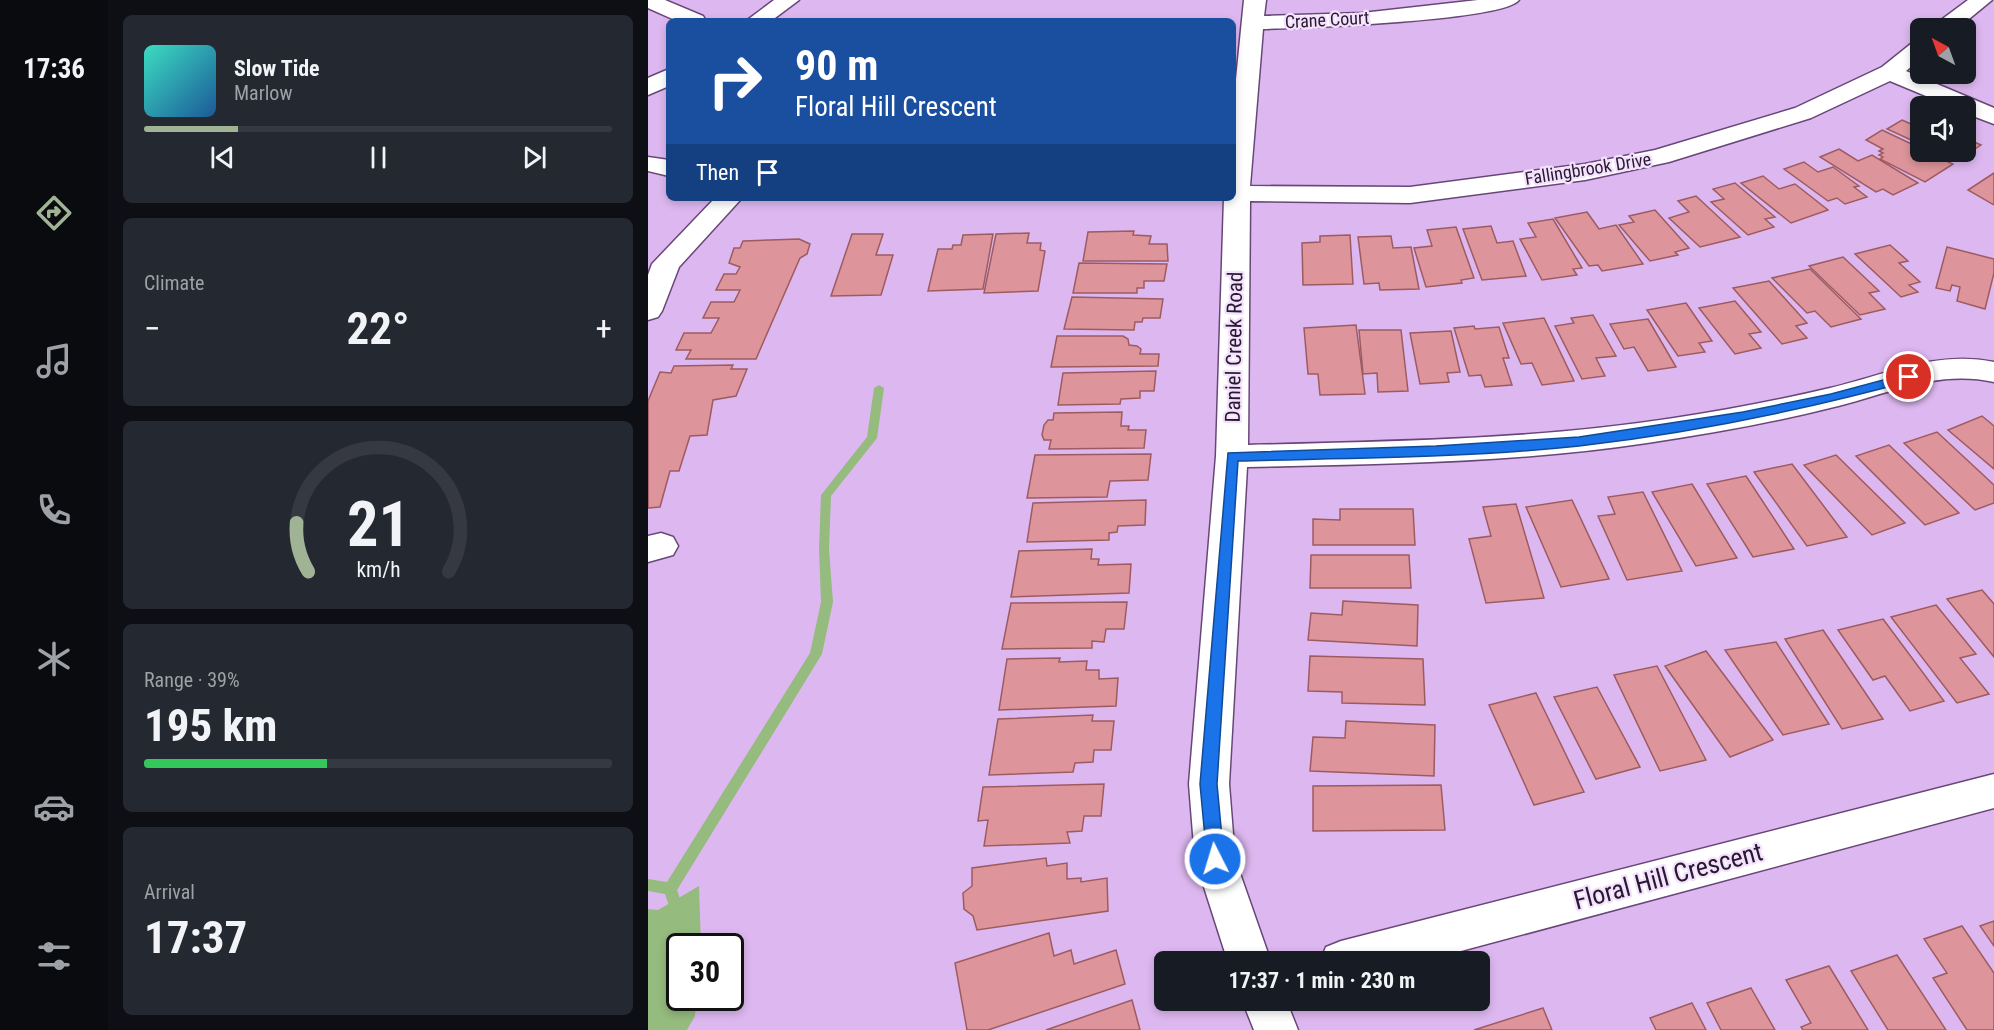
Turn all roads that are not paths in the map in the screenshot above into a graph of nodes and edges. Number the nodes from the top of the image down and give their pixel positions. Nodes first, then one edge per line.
1 (788, 0) edge
2 (1508, 0) edge
3 (1981, 0) edge
4 (649, 1) edge
5 (1254, 12) edge
6 (687, 18) edge
7 (762, 18) edge
8 (1958, 18) edge
9 (1910, 56) edge
10 (1890, 72) junction
11 (666, 78) edge
12 (648, 88) edge
13 (1994, 117) edge
14 (648, 164) edge
15 (666, 167) edge
16 (1236, 183) edge
17 (1236, 193) edge
18 (726, 201) edge
19 (1235, 201) edge
20 (648, 311) edge
21 (1994, 372) edge
22 (1232, 456) junction
23 (1994, 791) edge
24 (1246, 951) edge
25 (1383, 951) edge
26 (1268, 1011) edge
27 (1276, 1030) edge

1 - 7 street
2 - 5 street, Crane Court
3 - 8 street
4 - 6 street
5 - 16 street, Daniel Creek Road
9 - 10 street, Fallingbrook Drive
10 - 13 street
10 - 17 street, Fallingbrook Drive
11 - 12 street
14 - 15 street
18 - 20 street
19 - 22 street, Daniel Creek Road
21 - 22 street
22 - 24 street, Daniel Creek Road
23 - 25 street, Floral Hill Crescent
26 - 27 street

